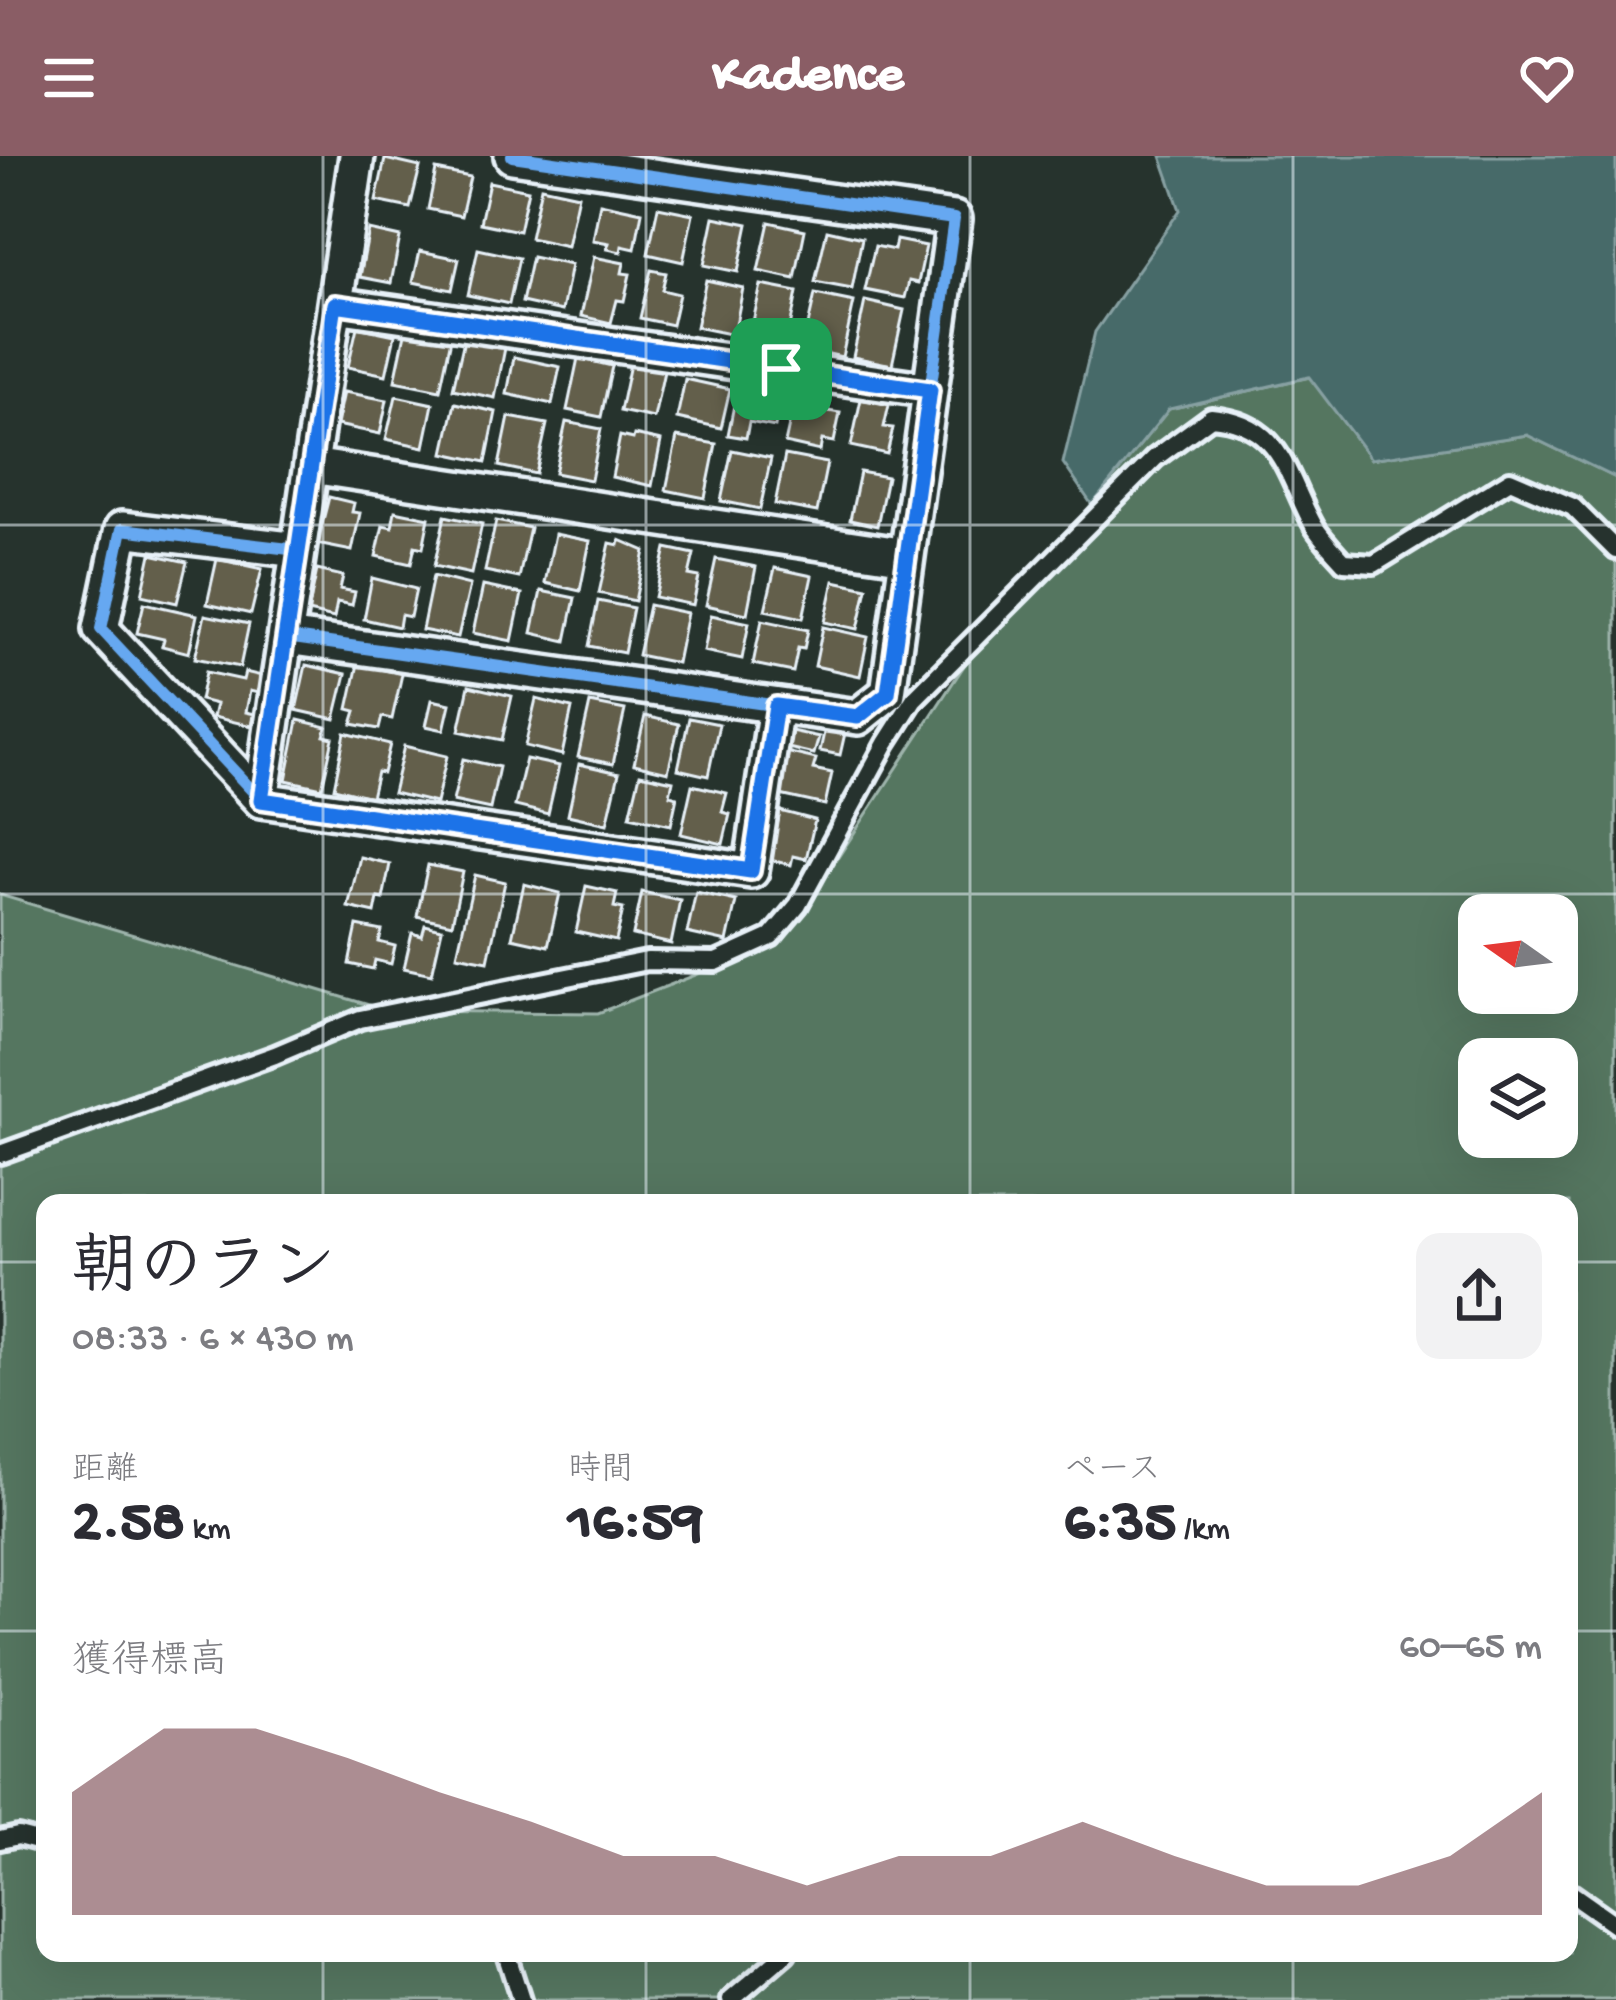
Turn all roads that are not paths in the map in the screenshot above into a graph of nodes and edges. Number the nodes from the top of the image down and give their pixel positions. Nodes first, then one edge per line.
1 (357, 156) edge
2 (531, 157) edge
3 (335, 304) junction
4 (930, 390) junction
5 (311, 466) junction
6 (298, 550) junction
7 (1616, 550) edge
8 (907, 556) junction
9 (286, 637) junction
10 (776, 706) junction
11 (261, 800) junction
12 (0, 1154) edge
13 (0, 1840) edge
14 (36, 1841) edge
15 (1578, 1898) edge
16 (1616, 1924) edge
17 (509, 1962) edge
18 (775, 1962) edge
19 (521, 2000) edge
20 (731, 2000) edge

1 - 3 street
2 - 4 street
3 - 4 street
3 - 5 street
4 - 8 street
5 - 6 street
5 - 8 street
6 - 9 street
6 - 11 street
7 - 12 lane
8 - 10 street
9 - 10 street
9 - 11 street
10 - 11 street
13 - 14 lane
15 - 16 lane
17 - 19 lane
18 - 20 lane

